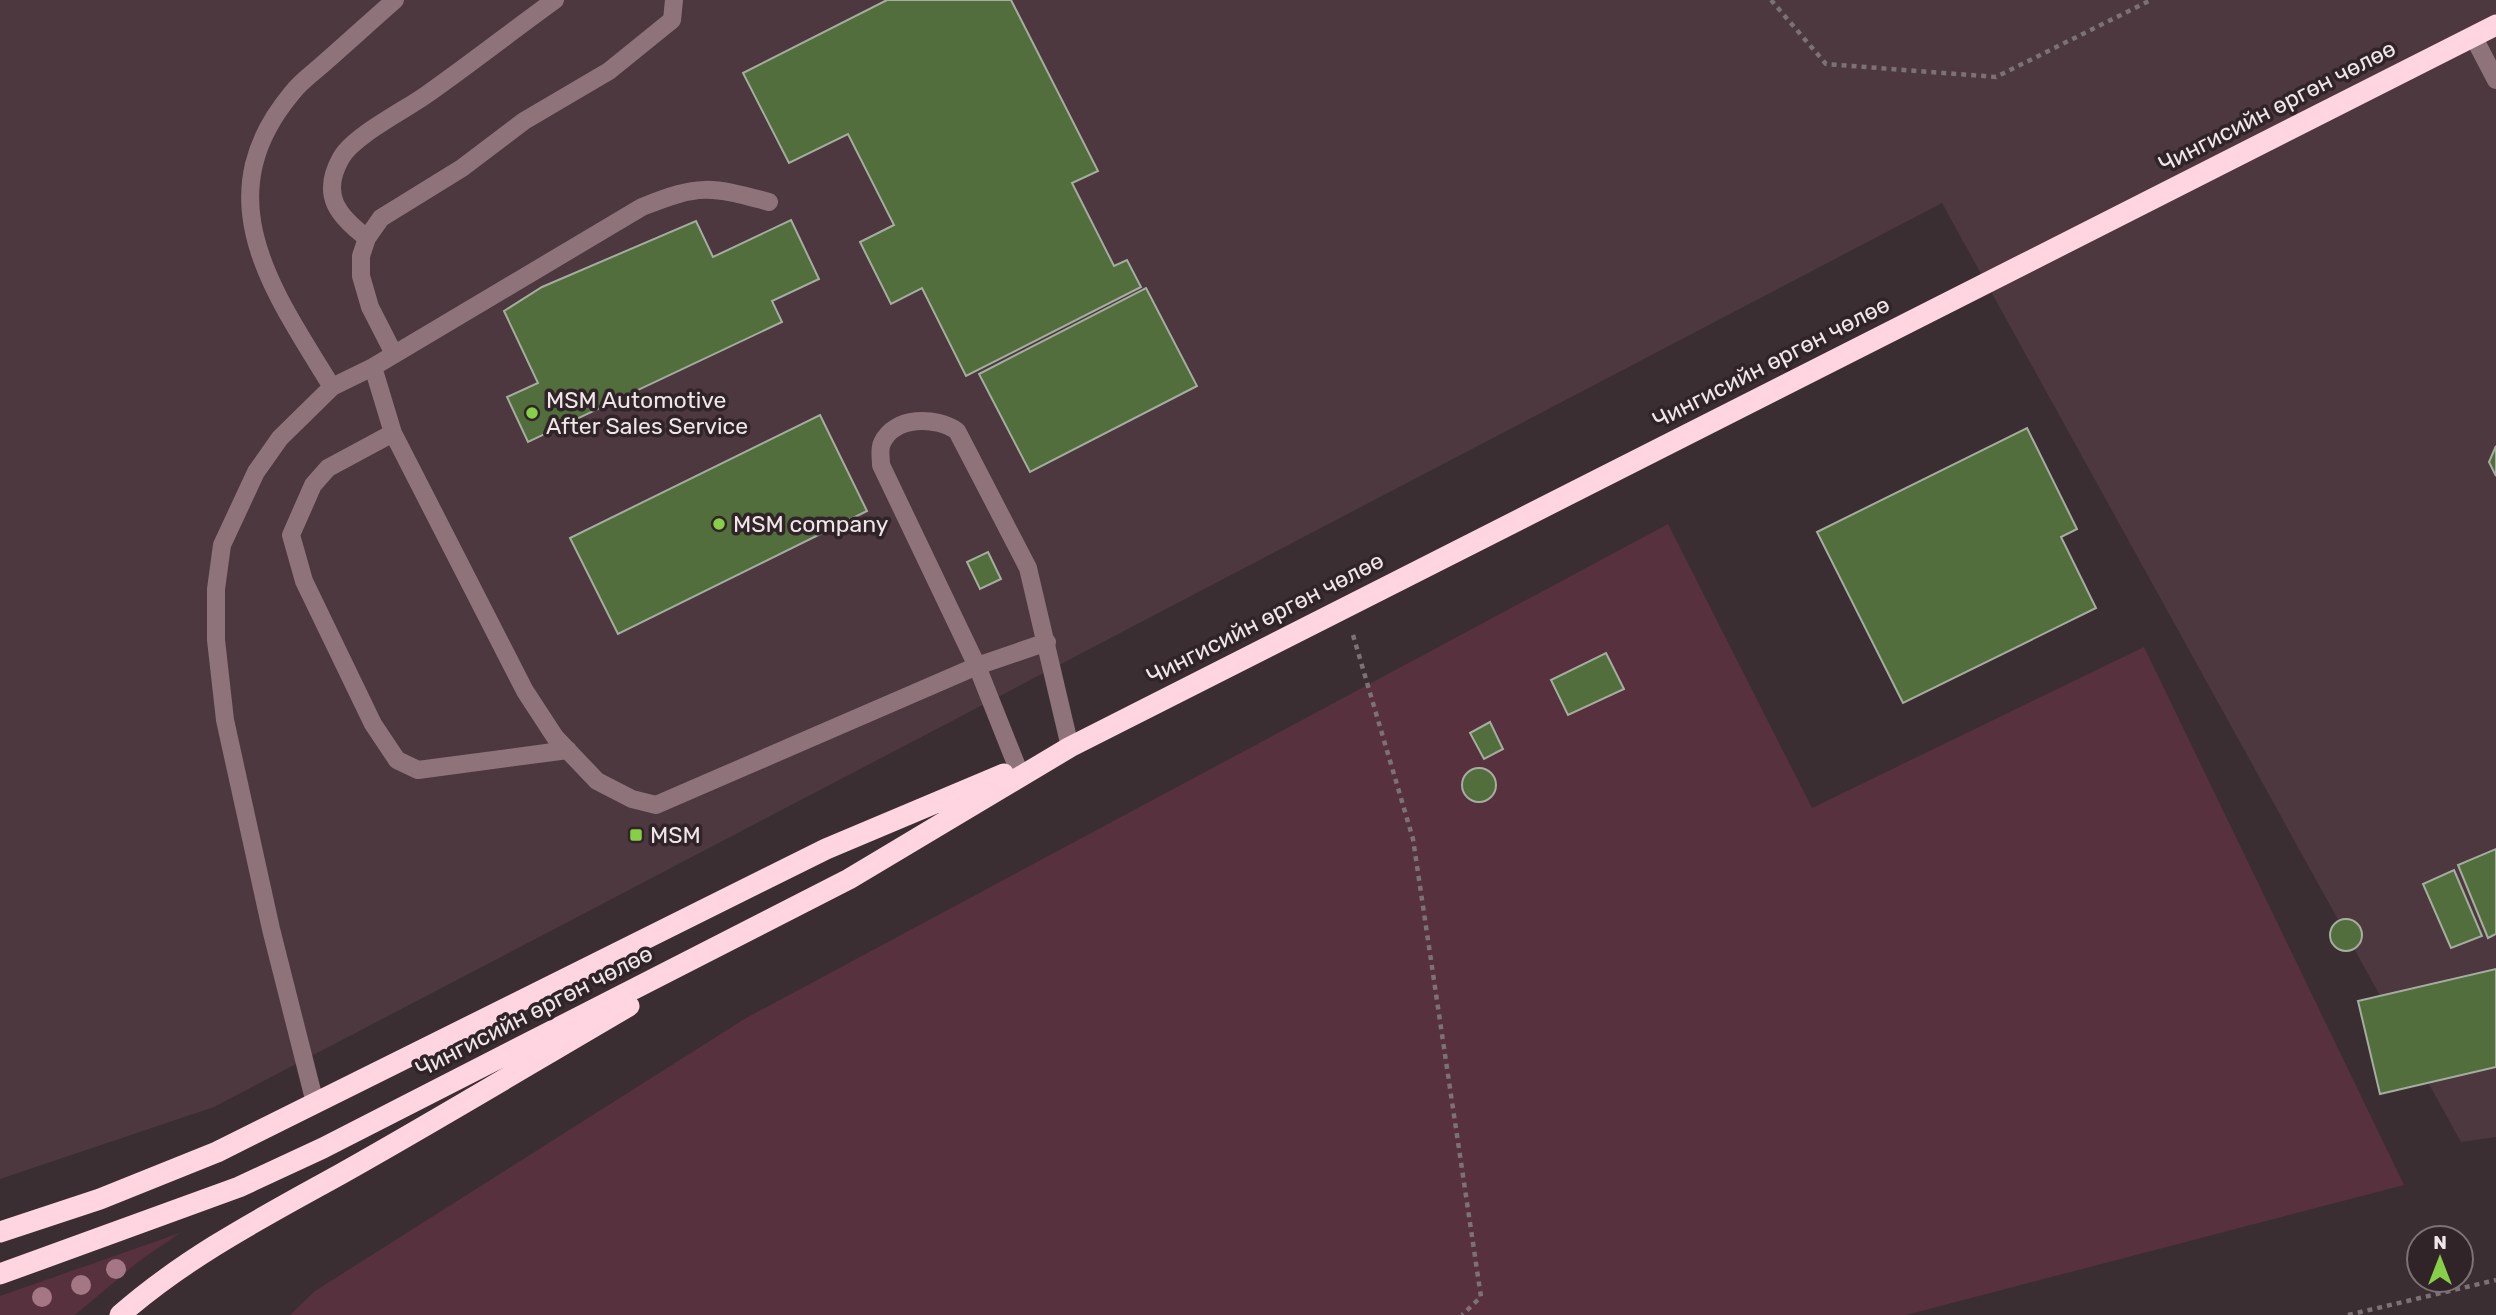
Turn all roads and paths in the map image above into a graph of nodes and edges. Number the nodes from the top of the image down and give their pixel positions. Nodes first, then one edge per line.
1 (395, 0) edge
2 (555, 0) edge
3 (674, 0) edge
4 (1771, 0) edge
5 (2151, 0) edge
6 (2496, 25) edge
7 (2473, 36) junction
8 (2496, 80) edge
9 (769, 202) dead end
10 (367, 238) junction
11 (394, 354) junction
12 (373, 367) junction
13 (332, 387) junction
14 (393, 433) junction
15 (1345, 607) junction
16 (1047, 642) junction
17 (977, 666) junction
18 (1070, 747) junction
19 (568, 750) junction
20 (1018, 769) junction
21 (849, 879) junction
22 (315, 1103) junction
23 (0, 1232) edge
24 (0, 1274) edge
25 (2496, 1280) edge
26 (120, 1315) edge
27 (1462, 1315) edge
28 (2348, 1315) edge

1 - 13 street
2 - 10 street
3 - 10 street
4 - 5 path
6 - 7 highway, Чингисийн өргөн чөлөө
7 - 8 street
7 - 15 highway, Чингисийн өргөн чөлөө
9 - 11 street
10 - 11 street
11 - 12 street
12 - 13 street
12 - 14 street
13 - 22 street
14 - 19 street
14 - 19 street
15 - 18 highway, Чингисийн өргөн чөлөө
15 - 27 path
16 - 17 street
16 - 17 street
16 - 18 street
17 - 19 street
17 - 20 street
18 - 20 highway, Чингисийн өргөн чөлөө
18 - 21 highway, Чингисийн өргөн чөлөө
20 - 22 highway, Чингисийн өргөн чөлөө
21 - 24 highway, Чингисийн өргөн чөлөө
21 - 26 highway
22 - 23 highway, Чингисийн өргөн чөлөө
25 - 28 path

